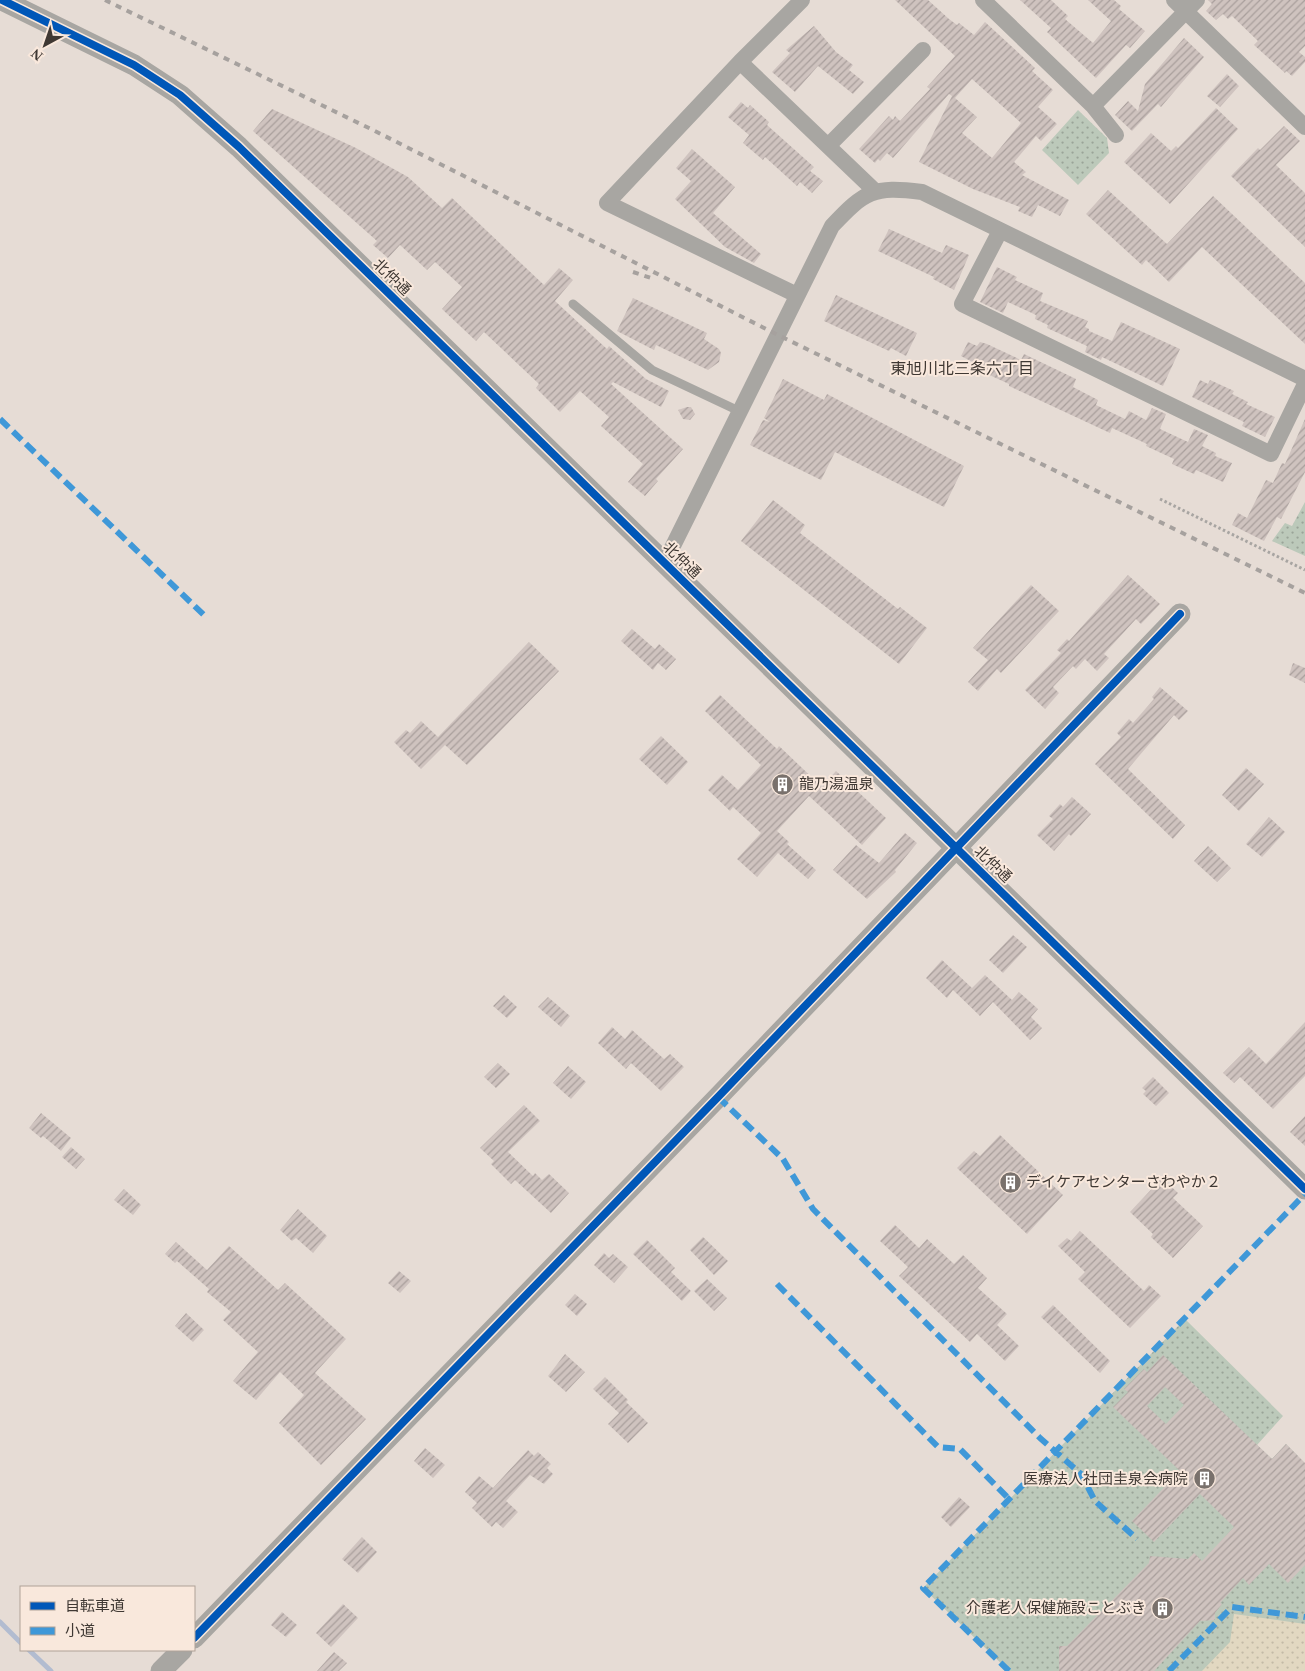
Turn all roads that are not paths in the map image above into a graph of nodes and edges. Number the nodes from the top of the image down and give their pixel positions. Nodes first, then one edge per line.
1 (2, 0) edge
2 (802, 0) edge
3 (983, 0) edge
4 (1185, 4) edge
5 (922, 50) dead end
6 (740, 62) junction
7 (1093, 106) junction
8 (1305, 127) edge
9 (1116, 135) dead end
10 (829, 145) junction
11 (875, 191) junction
12 (1000, 231) junction
13 (797, 295) junction
14 (574, 304) dead end
15 (1305, 378) edge
16 (1305, 384) edge
17 (741, 412) junction
18 (665, 562) junction
19 (1180, 614) dead end
20 (956, 848) junction
21 (1305, 1189) edge
22 (195, 1637) edge
23 (181, 1651) edge
24 (161, 1671) edge

1 - 18 street, 北仲通
2 - 6 street
3 - 7 street
4 - 7 street
4 - 8 street
5 - 10 street
6 - 10 street
6 - 13 street
7 - 9 street
10 - 11 street
11 - 12 street
11 - 13 street
12 - 15 street
12 - 16 street
13 - 17 street
14 - 17 lane
17 - 18 street
18 - 20 street, 北仲通
19 - 20 street
20 - 21 street, 北仲通
20 - 22 street
23 - 24 street

